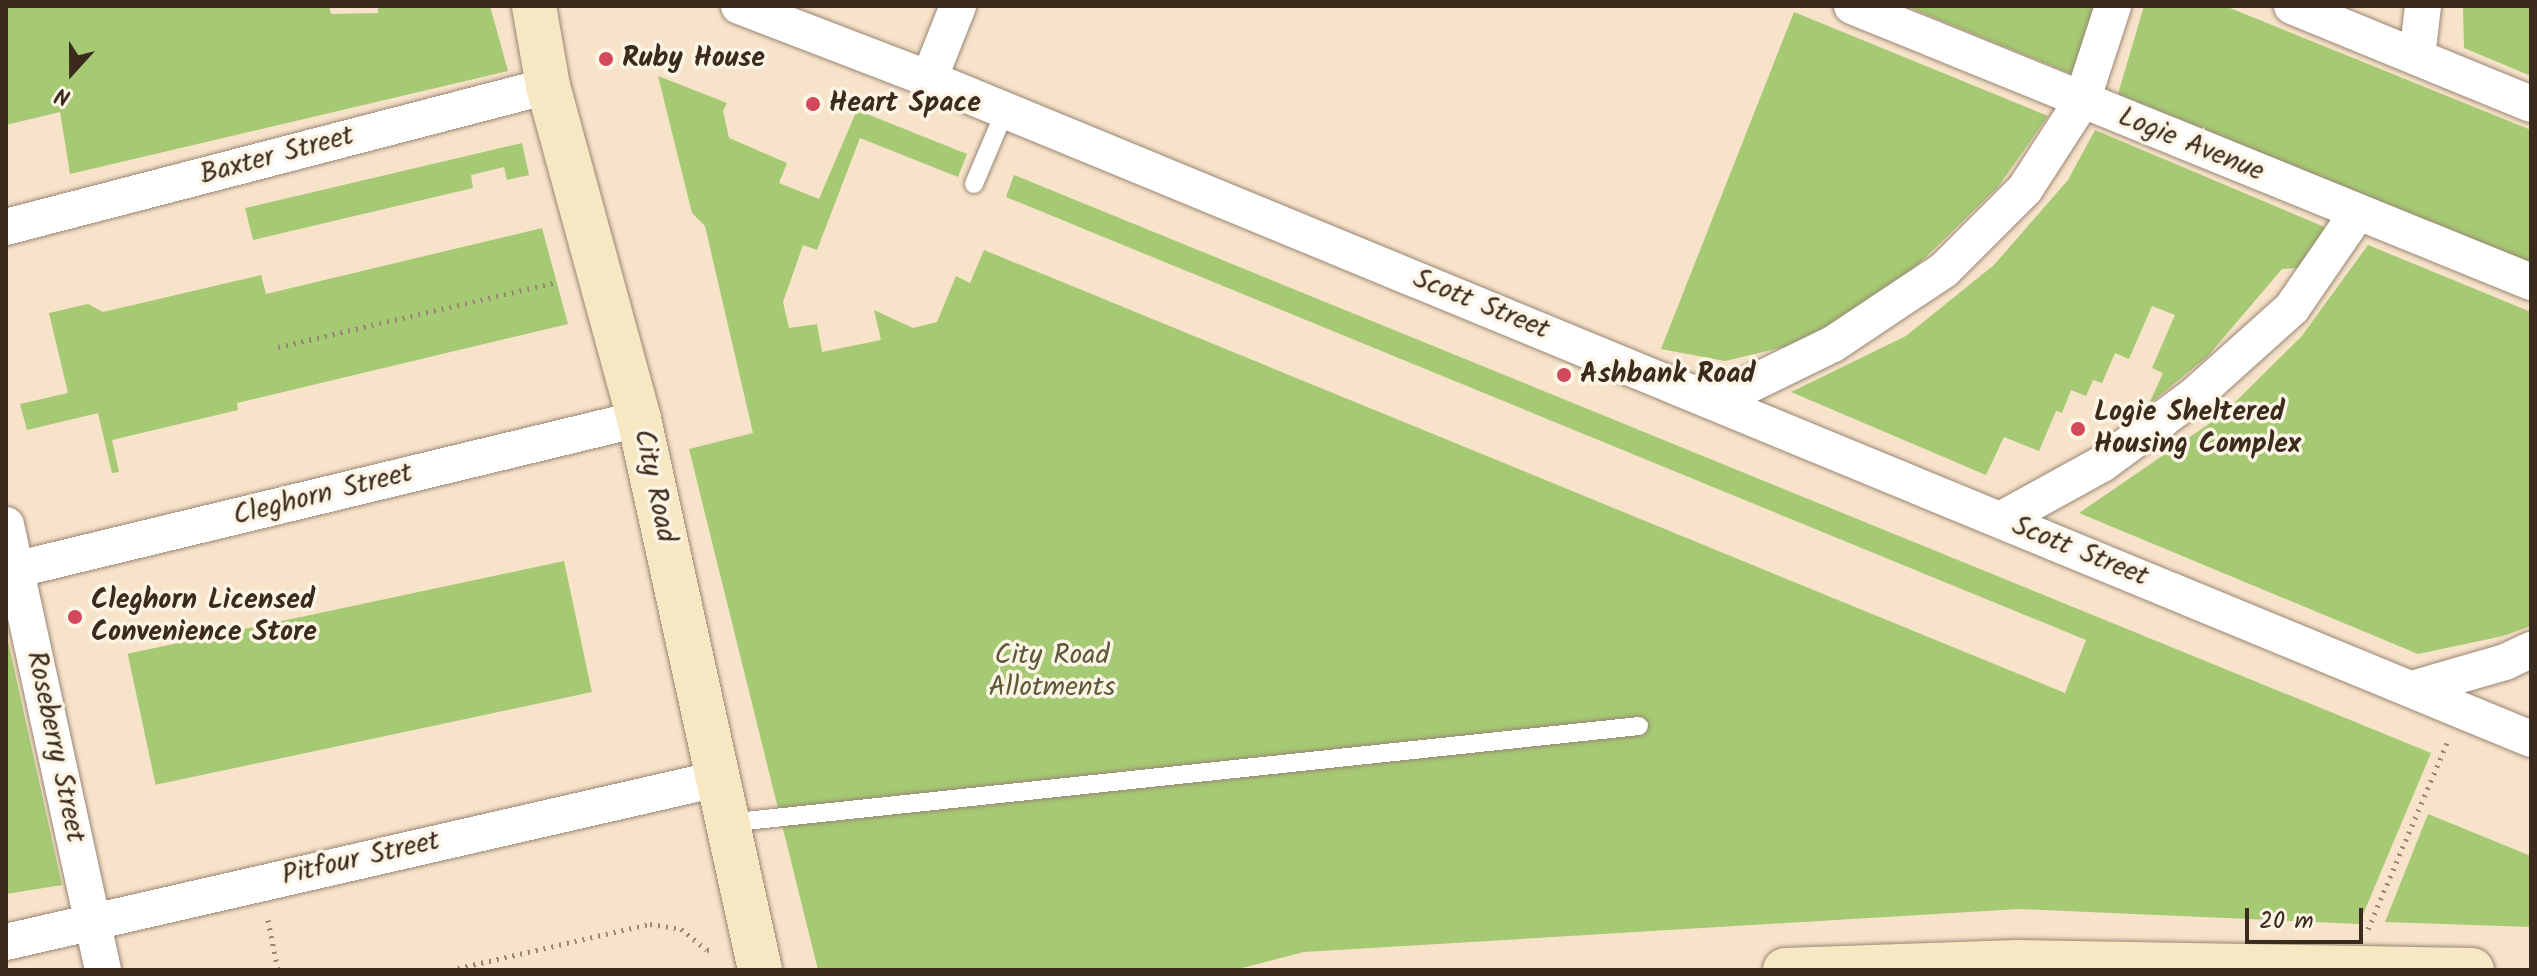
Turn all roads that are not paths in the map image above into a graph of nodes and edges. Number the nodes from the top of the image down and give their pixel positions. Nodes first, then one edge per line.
1 (534, 6) edge
2 (739, 6) edge
3 (958, 6) edge
4 (1852, 6) edge
5 (2113, 6) edge
6 (2292, 6) edge
7 (2423, 6) edge
8 (2417, 57) junction
9 (929, 79) junction
10 (548, 86) junction
11 (2082, 101) junction
12 (2531, 104) edge
13 (1005, 111) junction
14 (974, 184) dead end
15 (2358, 212) junction
16 (6, 227) edge
17 (2531, 282) edge
18 (1716, 401) junction
19 (639, 419) junction
20 (2002, 519) junction
21 (6, 525) edge
22 (11, 571) edge
23 (2531, 650) edge
24 (2412, 689) junction
25 (1639, 726) dead end
26 (2531, 739) edge
27 (717, 779) junction
28 (727, 823) junction
29 (93, 921) junction
30 (6, 942) edge
31 (756, 955) edge
32 (103, 970) edge
33 (1785, 970) edge
34 (2472, 970) edge

1 - 10 street, City Road
2 - 9 street, Scott Street
3 - 9 street
4 - 11 street, Logie Avenue
5 - 11 street
6 - 8 street
7 - 8 street
8 - 12 street
9 - 13 street, Scott Street
10 - 16 street, Baxter Street
10 - 19 street, City Road
11 - 15 street, Logie Avenue
11 - 18 street
13 - 14 lane
13 - 18 street, Scott Street
15 - 17 street, Logie Avenue
15 - 20 street
18 - 20 street, Scott Street
19 - 22 street, Cleghorn Street
19 - 27 street, City Road
20 - 24 street, Scott Street
21 - 22 street, Roseberry Street
22 - 29 street, Roseberry Street
23 - 24 street
24 - 26 street, Scott Street
25 - 28 lane
27 - 28 street, City Road
27 - 29 street, Pitfour Street
28 - 31 street, City Road
29 - 30 street, Pitfour Street
29 - 32 street, Roseberry Street
33 - 34 street

